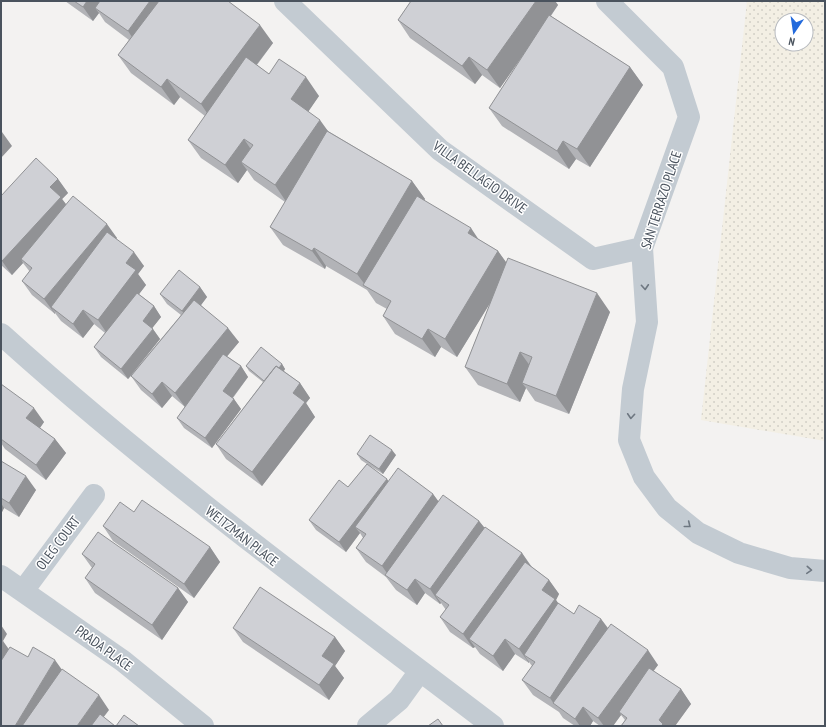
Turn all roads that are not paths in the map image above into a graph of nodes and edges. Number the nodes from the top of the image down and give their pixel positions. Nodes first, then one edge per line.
1 (285, 1) edge
2 (607, 1) edge
3 (642, 248) junction
4 (1, 334) edge
5 (94, 495) dead end
6 (825, 571) edge
7 (1, 576) edge
8 (23, 591) junction
9 (420, 671) junction
10 (203, 726) edge
11 (368, 726) edge
12 (493, 726) edge

1 - 3 street, VILLA BELLAGIO DRIVE
2 - 3 street, SAN TERRAZO PLACE
3 -> 6 street, SAN TERRAZO PLACE
4 - 9 street, WEITZMAN PLACE
5 - 8 street, OLEG COURT
7 - 8 street, PRADA PLACE
8 - 10 street, PRADA PLACE
9 - 11 street
9 - 12 street, WEITZMAN PLACE

